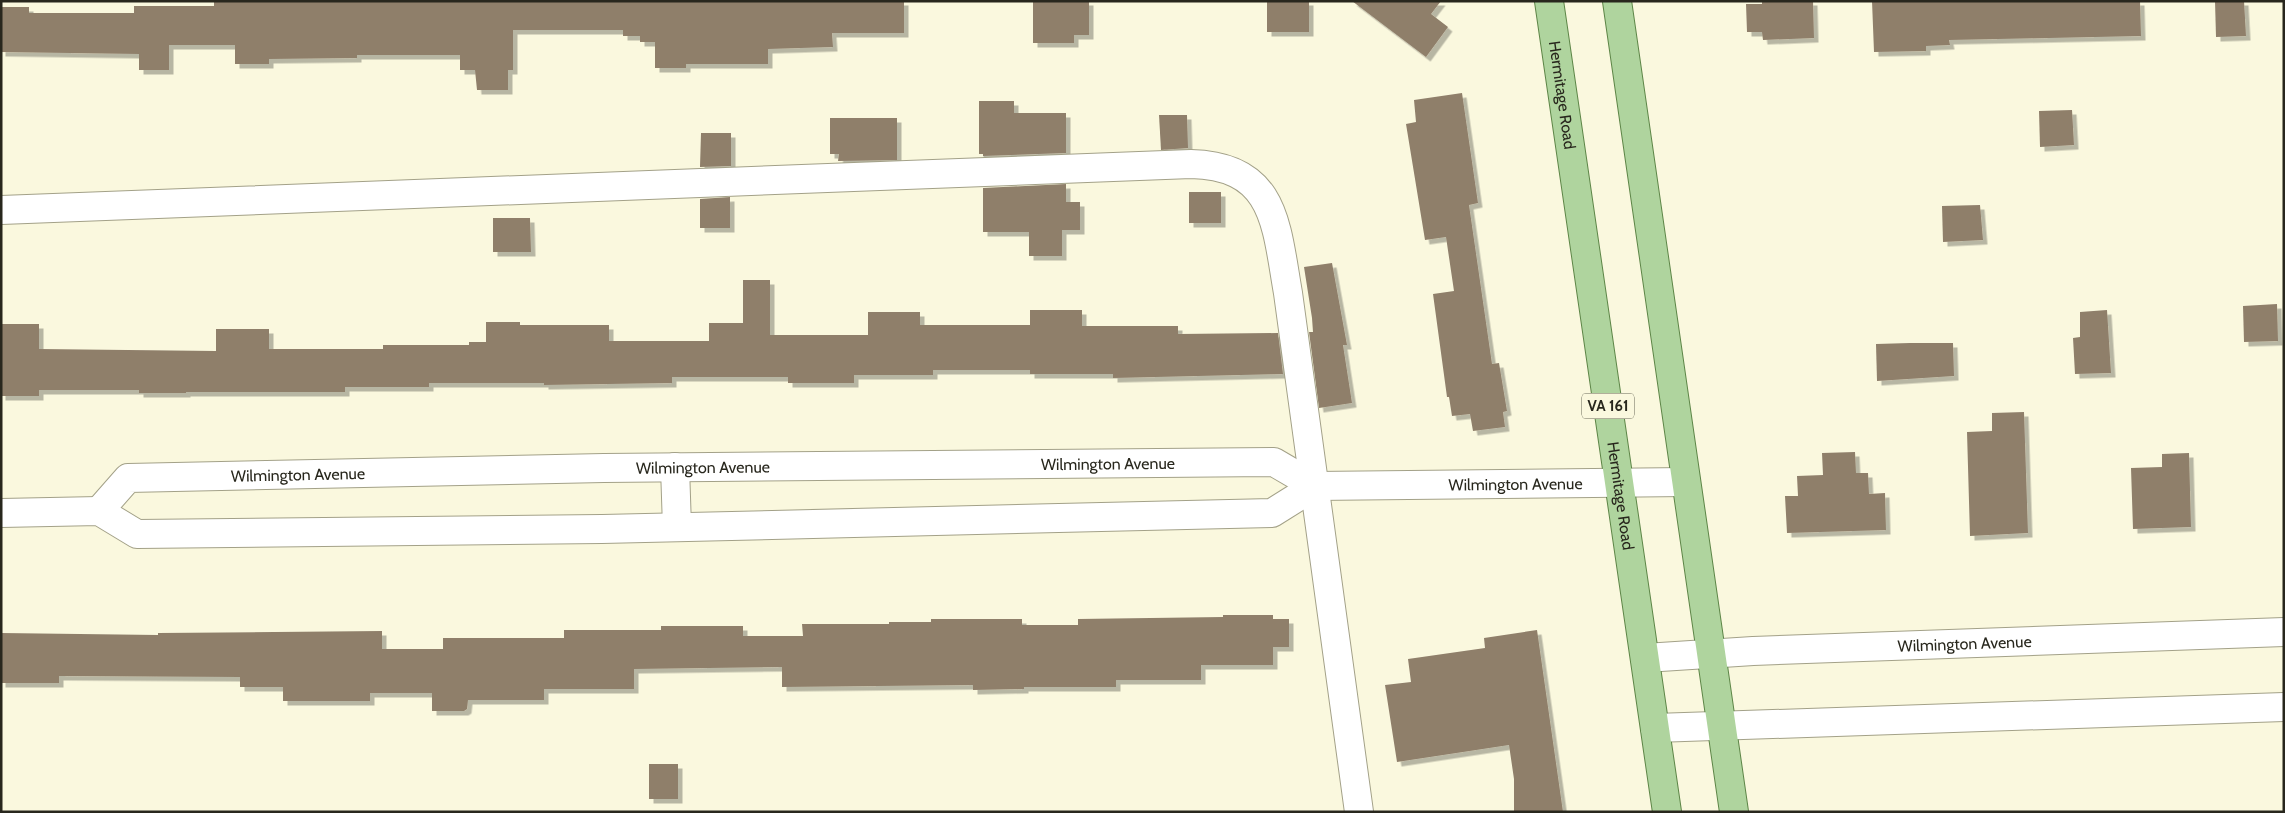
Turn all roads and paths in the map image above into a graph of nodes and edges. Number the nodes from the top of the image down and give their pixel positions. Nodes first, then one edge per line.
1 (1550, 1) edge
2 (1617, 1) edge
3 (1, 210) edge
4 (675, 468) junction
5 (1686, 482) junction
6 (1620, 484) junction
7 (1315, 486) junction
8 (99, 511) junction
9 (1, 513) edge
10 (678, 527) junction
11 (2284, 632) edge
12 (1710, 653) junction
13 (1645, 658) junction
14 (2284, 708) edge
15 (1722, 725) junction
16 (1655, 728) junction
17 (1359, 812) edge
18 (1667, 812) edge
19 (1734, 812) edge

1 - 6 main road, Hermitage Road / VA 161
2 - 5 main road
3 - 7 street
4 - 7 street, Wilmington Avenue
4 - 8 street, Wilmington Avenue
4 - 10 street
5 - 6 street, Wilmington Avenue
5 - 12 main road
6 - 7 street, Wilmington Avenue
6 - 13 main road, Hermitage Road / VA 161
7 - 10 street
7 - 17 street
8 - 9 street
8 - 10 street
11 - 12 street, Wilmington Avenue
12 - 13 street, Wilmington Avenue
12 - 15 main road
13 - 16 main road, Hermitage Road / VA 161
14 - 15 street
15 - 16 street
15 - 19 main road
16 - 18 main road, Hermitage Road / VA 161

